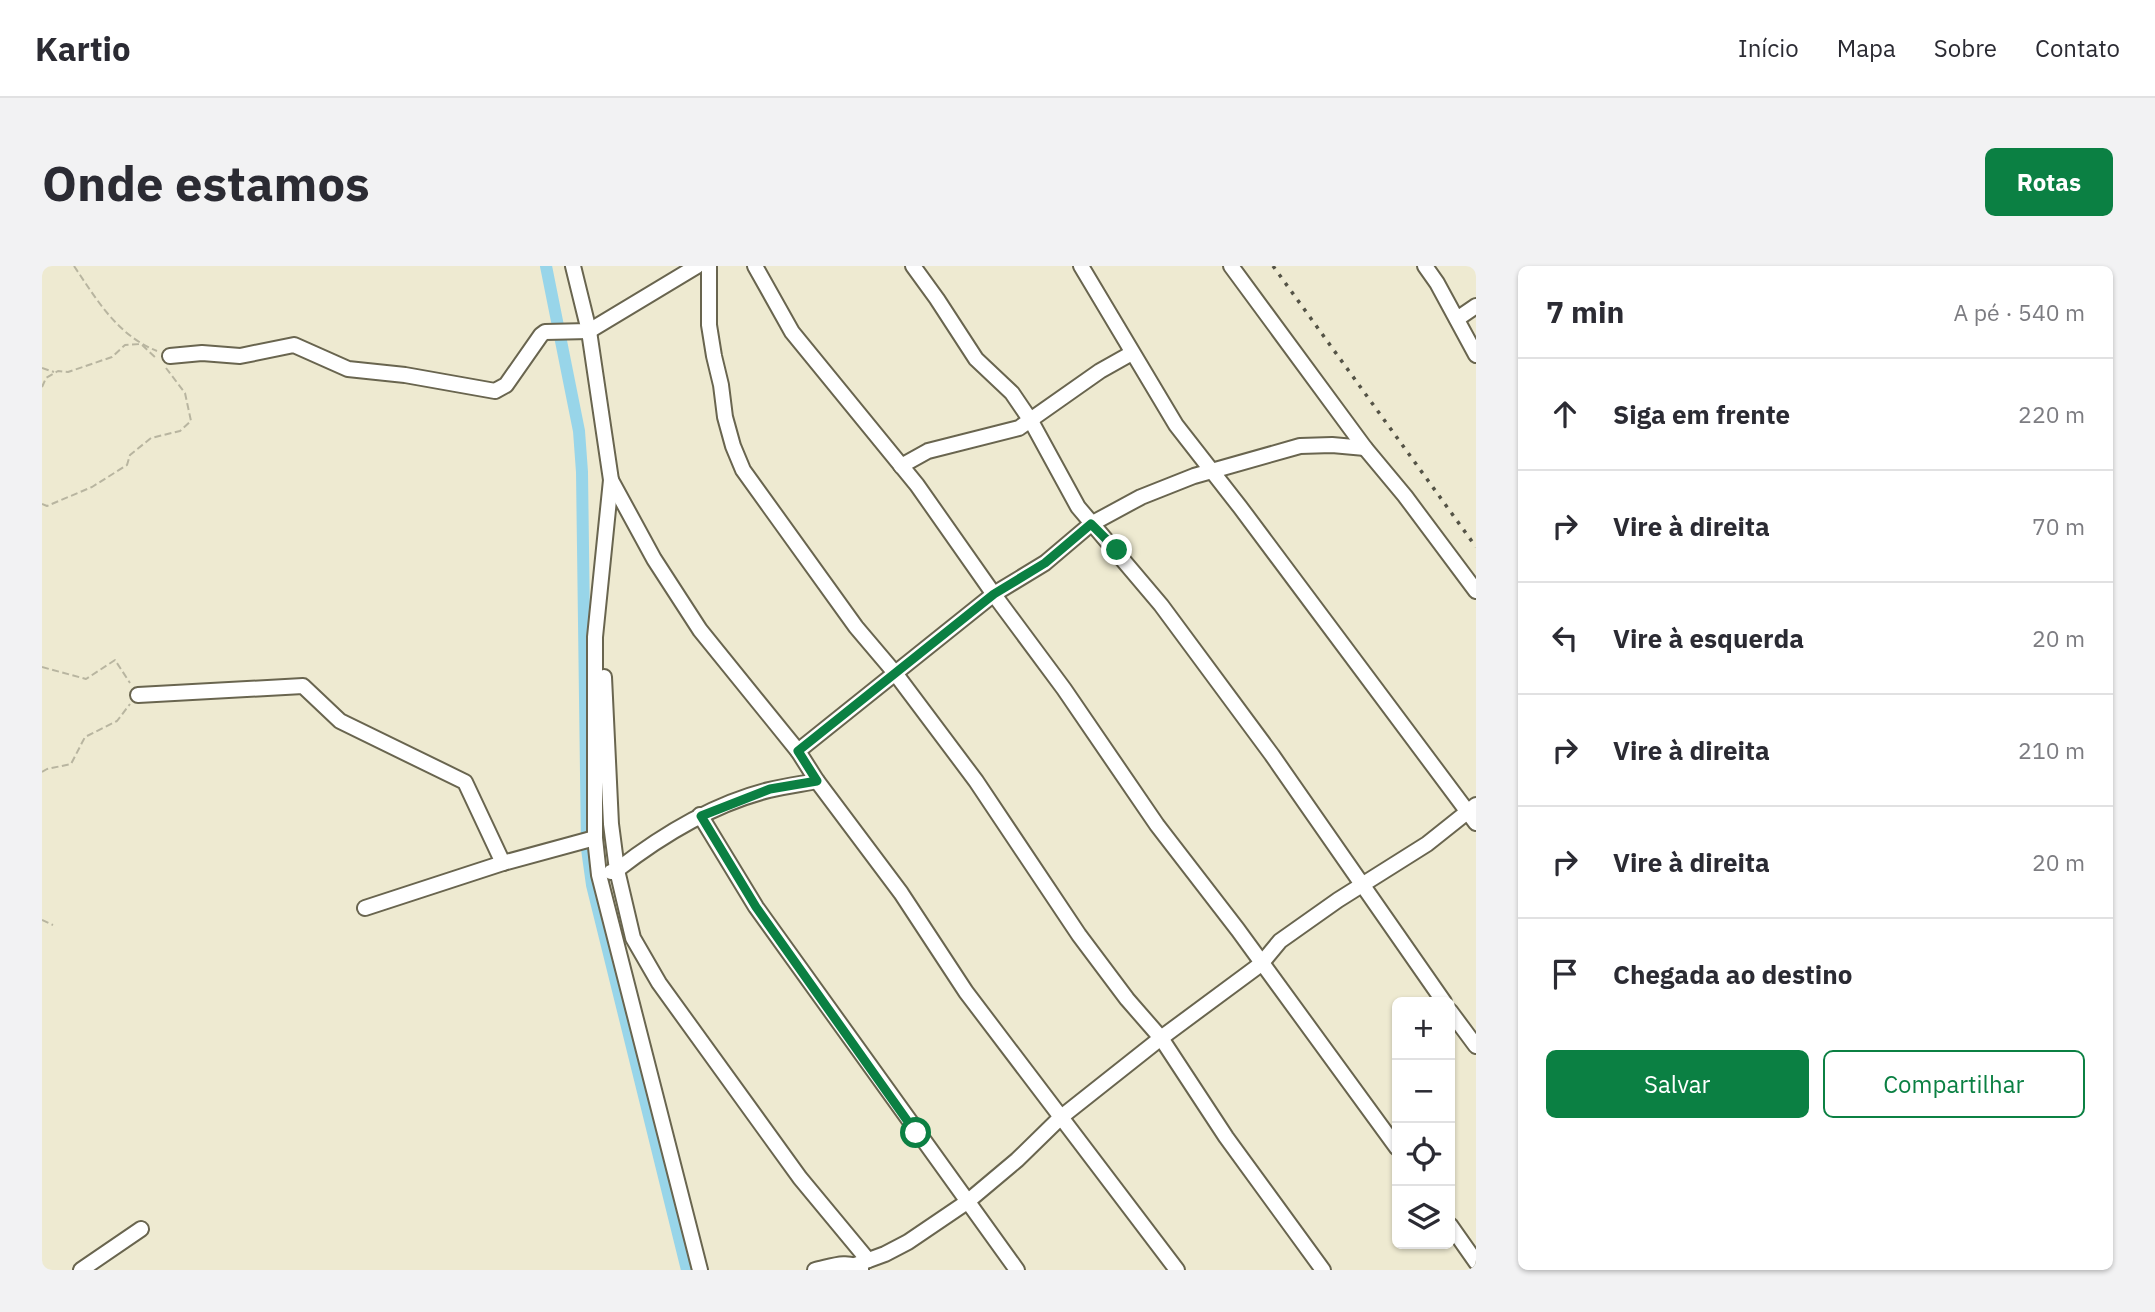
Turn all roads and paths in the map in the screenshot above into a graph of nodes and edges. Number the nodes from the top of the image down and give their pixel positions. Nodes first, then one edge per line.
1 (74, 266) edge
2 (573, 266) edge
3 (697, 266) edge
4 (709, 266) edge
5 (755, 266) edge
6 (913, 266) edge
7 (1081, 266) edge
8 (1231, 266) edge
9 (1425, 266) edge
10 (1476, 306) edge
11 (1457, 319) junction
12 (589, 331) junction
13 (141, 344) junction
14 (1132, 353) junction
15 (1476, 355) edge
16 (170, 356) joint
17 (42, 368) edge
18 (56, 372) junction
19 (42, 387) edge
20 (1031, 421) junction
21 (1366, 448) junction
22 (901, 466) junction
23 (1210, 471) junction
24 (611, 480) junction
25 (42, 504) edge
26 (1091, 524) junction
27 (1476, 591) edge
28 (994, 594) junction
29 (595, 636) junction
30 (42, 667) edge
31 (895, 673) junction
32 (138, 695) junction
33 (798, 751) junction
34 (42, 772) edge
35 (817, 781) junction
36 (1473, 813) edge
37 (701, 816) junction
38 (595, 838) junction
39 (503, 863) junction
40 (617, 870) junction
41 (599, 875) junction
42 (1361, 885) junction
43 (365, 908) dead end
44 (42, 920) edge
45 (53, 925) dead end
46 (1261, 964) junction
47 (1441, 997) edge
48 (1455, 1018) edge
49 (1161, 1038) junction
50 (1476, 1046) edge
51 (1060, 1118) junction
52 (1392, 1141) edge
53 (967, 1202) junction
54 (141, 1229) dead end
55 (1455, 1232) edge
56 (1476, 1262) edge
57 (862, 1265) edge
58 (81, 1270) edge
59 (700, 1270) edge
60 (815, 1270) edge
61 (1017, 1270) edge
62 (1177, 1270) edge
63 (1323, 1270) edge

1 - 13 path
2 - 12 street
3 - 12 street
4 - 31 street
5 - 22 street
6 - 20 street
7 - 14 street
8 - 21 street
9 - 11 street
10 - 11 street
11 - 15 street
12 - 16 street
12 - 24 street
13 - 16 path
13 - 18 path
13 - 25 path
14 - 20 street
14 - 23 street
17 - 18 path
18 - 19 path
20 - 22 street
20 - 26 street
21 - 23 street
21 - 27 street
22 - 28 street
23 - 26 street
23 - 36 street
24 - 29 street
24 - 33 street
26 - 28 street
26 - 42 street
28 - 31 street
28 - 46 street
29 - 38 street
29 - 40 street
30 - 32 path
31 - 33 street
31 - 49 street
32 - 34 path
32 - 39 street
33 - 35 street
35 - 37 street
35 - 51 street
36 - 42 street
37 - 40 street
37 - 53 street
38 - 39 street
38 - 41 street
39 - 43 street
40 - 41 street
40 - 57 street
41 - 59 street
42 - 46 street
42 - 47 street
44 - 45 path
46 - 49 street
46 - 52 street
48 - 50 street
49 - 51 street
49 - 63 street
51 - 53 street
51 - 62 street
53 - 57 street
53 - 61 street
54 - 58 street
55 - 56 street
57 - 60 street

